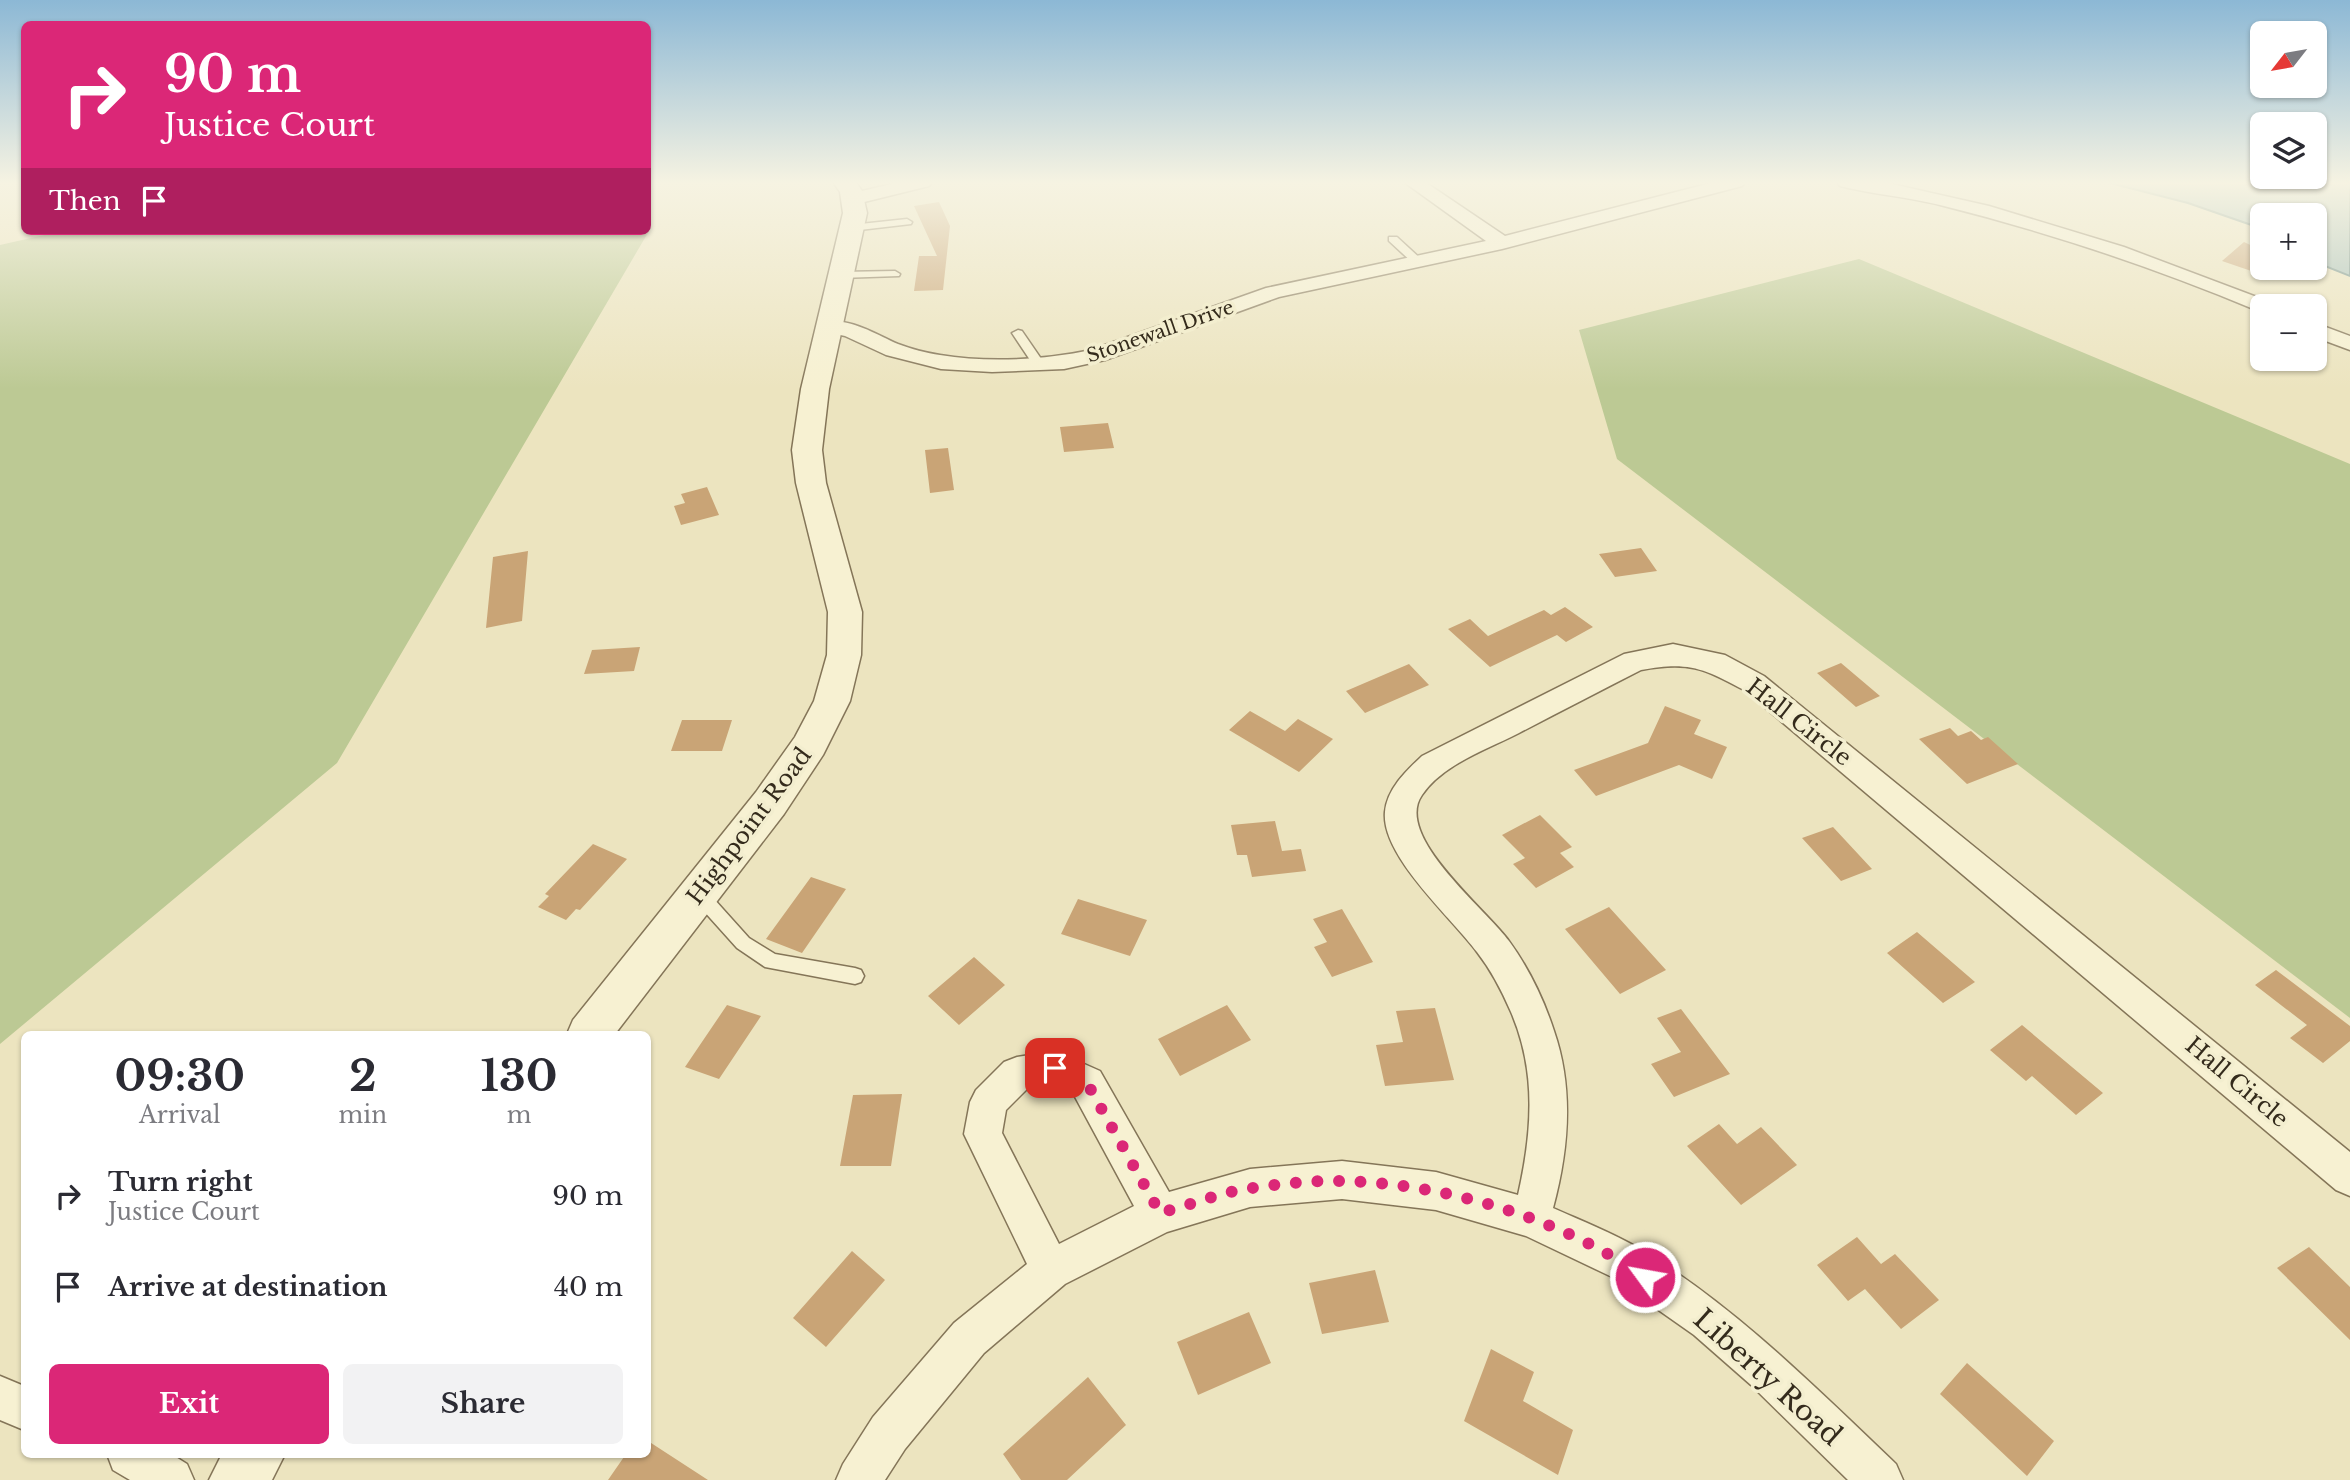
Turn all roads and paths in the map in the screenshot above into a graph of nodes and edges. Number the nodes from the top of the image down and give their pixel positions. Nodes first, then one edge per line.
1 (843, 251) edge
2 (1406, 251) edge
3 (1467, 251) edge
4 (2119, 251) edge
5 (1418, 262) junction
6 (895, 274) dead end
7 (840, 275) junction
8 (2250, 300) edge
9 (829, 327) junction
10 (1018, 333) dead end
11 (2327, 334) edge
12 (2350, 344) edge
13 (1038, 363) junction
14 (699, 894) junction
15 (855, 976) dead end
16 (591, 1031) edge
17 (2350, 1177) edge
18 (1160, 1213) junction
19 (1531, 1218) junction
20 (1051, 1270) junction
21 (0, 1398) edge
22 (21, 1407) edge
23 (135, 1458) edge
24 (255, 1458) edge
25 (171, 1480) edge
26 (237, 1480) edge
27 (859, 1480) edge
28 (1880, 1480) edge

1 - 7 street, Highpoint Road
2 - 5 lane
3 - 5 street, Stonewall Drive
4 - 8 street
5 - 13 street, Stonewall Drive
6 - 7 lane
7 - 9 street, Highpoint Road
9 - 13 street, Stonewall Drive
9 - 14 street, Highpoint Road
10 - 13 lane
11 - 12 street
14 - 15 lane
14 - 16 street, Highpoint Road
17 - 19 street, Hall Circle
18 - 19 street, Liberty Road
18 - 20 street, Liberty Road
18 - 20 street
19 - 28 street, Liberty Road
20 - 27 street, Liberty Road
21 - 22 street
23 - 25 street
24 - 26 street

